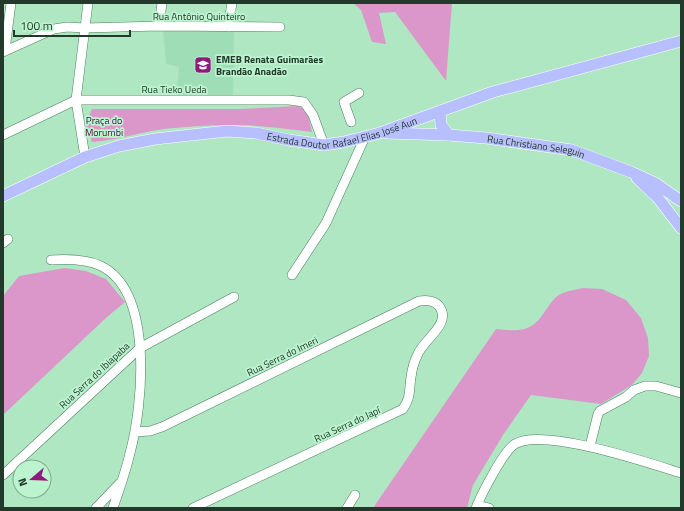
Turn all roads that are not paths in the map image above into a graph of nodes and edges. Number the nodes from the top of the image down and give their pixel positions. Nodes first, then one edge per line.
1 (11, 3) edge
2 (88, 3) edge
3 (162, 3) edge
4 (232, 3) edge
5 (159, 26) junction
6 (228, 27) junction
7 (280, 27) dead end
8 (86, 28) junction
9 (681, 41) edge
10 (4, 51) edge
11 (359, 93) dead end
12 (76, 100) junction
13 (440, 111) junction
14 (351, 122) dead end
15 (380, 133) junction
16 (3, 135) edge
17 (449, 135) junction
18 (365, 137) junction
19 (324, 145) junction
20 (85, 157) junction
21 (631, 172) junction
22 (3, 196) edge
23 (681, 201) edge
24 (681, 228) edge
25 (51, 260) dead end
26 (292, 275) dead end
27 (234, 297) dead end
28 (438, 305) joint
29 (140, 348) junction
30 (681, 393) edge
31 (135, 432) junction
32 (590, 446) junction
33 (681, 473) edge
34 (3, 475) edge
35 (121, 482) junction
36 (355, 495) dead end
37 (476, 506) edge
38 (96, 508) edge
39 (113, 508) edge
40 (193, 508) edge
41 (347, 508) edge
42 (489, 508) edge

1 - 10 street
2 - 8 street
3 - 5 street
4 - 6 street
5 - 6 street, Rua Antônio Quinteiro
5 - 8 street, Rua Antônio Quinteiro
6 - 7 street, Rua Antônio Quinteiro
8 - 10 street, Rua Antônio Quinteiro
8 - 12 street
9 - 13 main road, Estrada Doutor Rafael Elias José Aun
11 - 14 street
12 - 16 street, Rua Tieko Ueda
12 - 19 street, Rua Tieko Ueda
12 - 20 street
13 - 15 main road, Estrada Doutor Rafael Elias José Aun
13 - 17 main road
15 - 17 main road, Rua Christiano Seleguin
15 - 18 main road, Estrada Doutor Rafael Elias José Aun
17 - 21 main road, Rua Christiano Seleguin
18 - 19 main road, Estrada Doutor Rafael Elias José Aun
18 - 26 street
19 - 20 main road, Estrada Doutor Rafael Elias José Aun
20 - 22 main road, Estrada Doutor Rafael Elias José Aun
21 - 23 main road, Rua Christiano Seleguin
21 - 24 main road
25 - 29 street
27 - 29 street, Rua Serra do Ibiapaba
28 - 31 street, Rua Serra do Imeri
28 - 40 street, Rua Serra do Japí
29 - 31 street
29 - 34 street, Rua Serra do Ibiapaba
30 - 32 street
31 - 35 street
32 - 33 street
32 - 37 street
35 - 38 street
35 - 39 street
36 - 41 street
37 - 42 street

